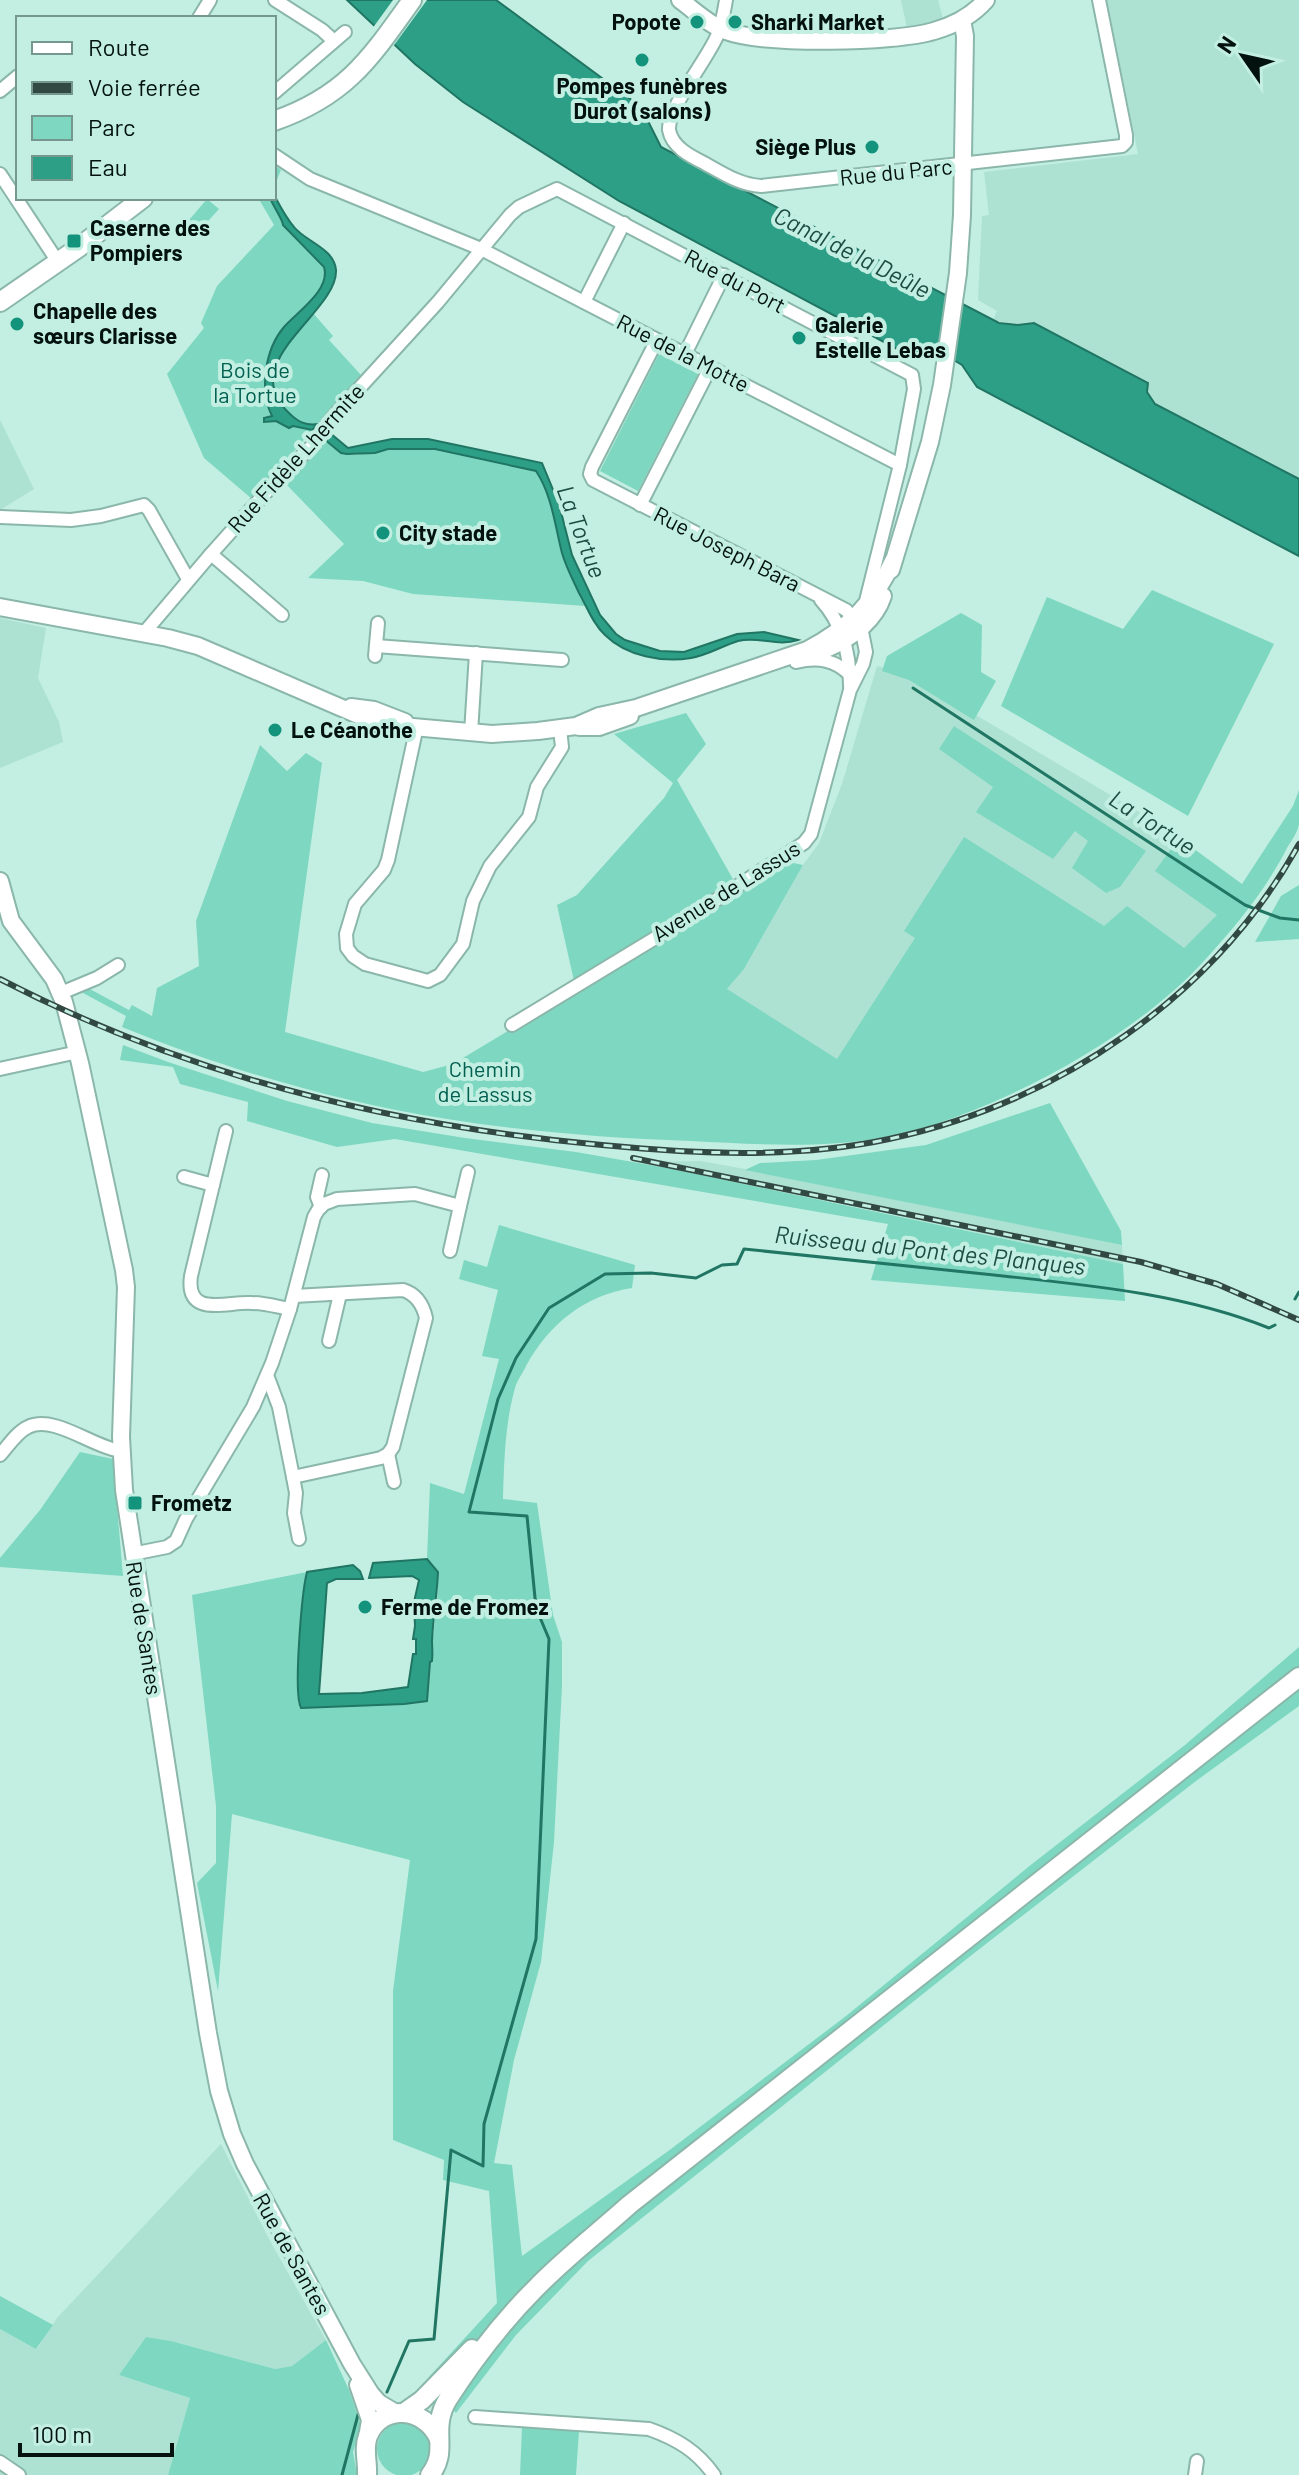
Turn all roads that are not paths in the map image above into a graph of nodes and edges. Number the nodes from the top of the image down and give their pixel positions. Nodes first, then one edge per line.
1 (275, 0) edge
2 (412, 0) edge
3 (680, 0) edge
4 (726, 0) edge
5 (986, 0) edge
6 (1099, 0) edge
7 (962, 20) junction
8 (719, 28) junction
9 (345, 32) dead end
10 (334, 41) junction
11 (16, 78) edge
12 (0, 91) edge
13 (276, 91) edge
14 (276, 120) edge
15 (276, 156) edge
16 (963, 164) junction
17 (0, 174) edge
18 (557, 189) joint
19 (16, 198) edge
20 (17, 200) edge
21 (140, 200) edge
22 (624, 223) junction
23 (481, 249) junction
24 (58, 262) junction
25 (724, 275) junction
26 (0, 302) edge
27 (584, 302) junction
28 (657, 340) junction
29 (685, 354) junction
30 (710, 368) junction
31 (912, 375) joint
32 (900, 465) junction
33 (640, 505) junction
34 (0, 517) edge
35 (211, 554) junction
36 (188, 579) junction
37 (813, 592) junction
38 (0, 607) edge
39 (282, 615) dead end
40 (860, 617) junction
41 (378, 623) dead end
42 (144, 633) junction
43 (842, 634) junction
44 (476, 653) junction
45 (562, 660) dead end
46 (796, 662) junction
47 (850, 675) junction
48 (850, 690) junction
49 (417, 726) junction
50 (568, 728) junction
51 (471, 733) junction
52 (0, 881) edge
53 (118, 965) dead end
54 (61, 993) junction
55 (512, 1025) dead end
56 (78, 1052) junction
57 (0, 1069) edge
58 (226, 1131) dead end
59 (468, 1172) dead end
60 (322, 1175) dead end
61 (184, 1177) dead end
62 (213, 1185) junction
63 (460, 1206) junction
64 (321, 1207) junction
65 (450, 1251) dead end
66 (340, 1294) junction
67 (294, 1296) junction
68 (290, 1309) junction
69 (329, 1341) dead end
70 (267, 1375) junction
71 (121, 1451) junction
72 (388, 1454) junction
73 (0, 1455) edge
74 (293, 1477) junction
75 (394, 1482) dead end
76 (299, 1539) dead end
77 (132, 1554) junction
78 (1299, 1677) edge
79 (629, 2205) junction
80 (352, 2364) junction
81 (400, 2413) junction
82 (475, 2417) dead end
83 (367, 2438) junction
84 (439, 2439) junction
85 (1197, 2461) dead end
86 (0, 2462) edge
87 (370, 2470) edge
88 (435, 2472) edge
89 (19, 2475) edge
90 (714, 2475) edge
91 (1195, 2475) edge

1 - 10 street
2 - 14 main road
3 - 8 street
4 - 8 street
5 - 7 street
6 - 16 street, Rue du Parc
7 - 8 street
7 - 16 street
8 - 16 street, Rue du Parc
9 - 10 street
10 - 13 street
11 - 12 street
15 - 23 street, Rue de la Motte
16 - 40 street
17 - 19 street
18 - 22 street, Rue du Port
18 - 23 street, Rue Fidèle Lhermite
20 - 24 street
21 - 24 main road
22 - 25 street, Rue du Port
22 - 27 street
23 - 27 street, Rue de la Motte
23 - 35 street, Rue Fidèle Lhermite
24 - 26 main road
25 - 29 street
25 - 31 street, Rue du Port
27 - 28 street, Rue de la Motte
28 - 29 street, Rue de la Motte
28 - 33 street, Rue Joseph Bara
29 - 30 street, Rue de la Motte
30 - 32 street, Rue de la Motte
30 - 33 street
31 - 32 street, Avenue de Lassus
32 - 40 street, Avenue de Lassus
33 - 37 street, Rue Joseph Bara
34 - 36 street
35 - 36 street, Rue Fidèle Lhermite
35 - 39 street
36 - 42 street, Rue Fidèle Lhermite
37 - 40 street, Rue Joseph Bara
37 - 43 street, Rue Joseph Bara
38 - 42 street
40 - 43 street
40 - 48 street, Avenue de Lassus
41 - 44 street
42 - 49 street
43 - 46 street
43 - 47 street, Avenue de Lassus
43 - 50 street
44 - 45 street
44 - 51 street
46 - 47 street
46 - 50 street
47 - 48 street, Avenue de Lassus
48 - 55 street, Avenue de Lassus
49 - 50 street
49 - 51 street
50 - 51 street
52 - 54 street, Rue de Santes
53 - 54 street
54 - 56 street, Rue de Santes
56 - 57 street
56 - 71 street, Rue de Santes
58 - 62 street
59 - 63 street
60 - 64 street
61 - 62 street
62 - 68 street
63 - 64 street
63 - 65 street
64 - 67 street
66 - 67 street
66 - 69 street
66 - 72 street
67 - 68 street
68 - 70 street
70 - 74 street
70 - 77 street
71 - 73 street
71 - 77 street, Rue de Santes
72 - 74 street
72 - 75 street
74 - 76 street
77 - 80 street, Rue de Santes
78 - 79 main road
79 - 81 main road
79 - 84 main road
80 - 81 street, Rue de Santes
80 - 83 street, Rue de Santes
81 - 83 main road
81 - 84 main road
82 - 90 street
83 - 87 main road
84 - 88 main road
85 - 91 street
86 - 89 street

